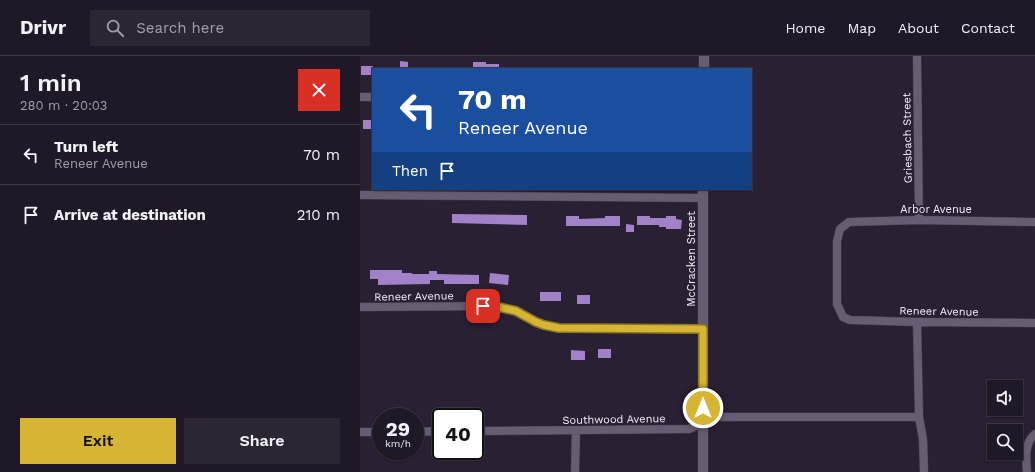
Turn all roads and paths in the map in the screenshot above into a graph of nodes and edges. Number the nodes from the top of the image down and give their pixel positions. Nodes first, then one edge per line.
1 (704, 56) edge
2 (917, 56) edge
3 (704, 68) edge
4 (360, 97) edge
5 (372, 97) edge
6 (703, 194) edge
7 (360, 195) edge
8 (919, 220) junction
9 (1035, 222) edge
10 (360, 307) edge
11 (843, 317) joint
12 (917, 322) junction
13 (1035, 323) edge
14 (703, 329) junction
15 (919, 417) junction
16 (703, 424) junction
17 (576, 430) junction
18 (484, 431) edge
19 (360, 432) edge
20 (372, 432) edge
21 (1032, 436) edge
22 (575, 472) edge
23 (703, 472) edge
24 (924, 472) edge
25 (1027, 472) edge

1 - 3 street
2 - 8 street, Griesbach Street
4 - 5 street
6 - 7 street
6 - 14 street, McCracken Street
8 - 9 street, Arbor Avenue
8 - 11 street, Arbor Avenue
10 - 14 street, Reneer Avenue
11 - 12 street, Reneer Avenue
12 - 13 street, Reneer Avenue
12 - 15 street
14 - 16 street, McCracken Street
15 - 16 street, Southwood Avenue
15 - 24 street
16 - 17 street, Southwood Avenue
16 - 23 street, McCracken Street
17 - 18 street, Southwood Avenue
17 - 22 street
19 - 20 street
21 - 25 street

